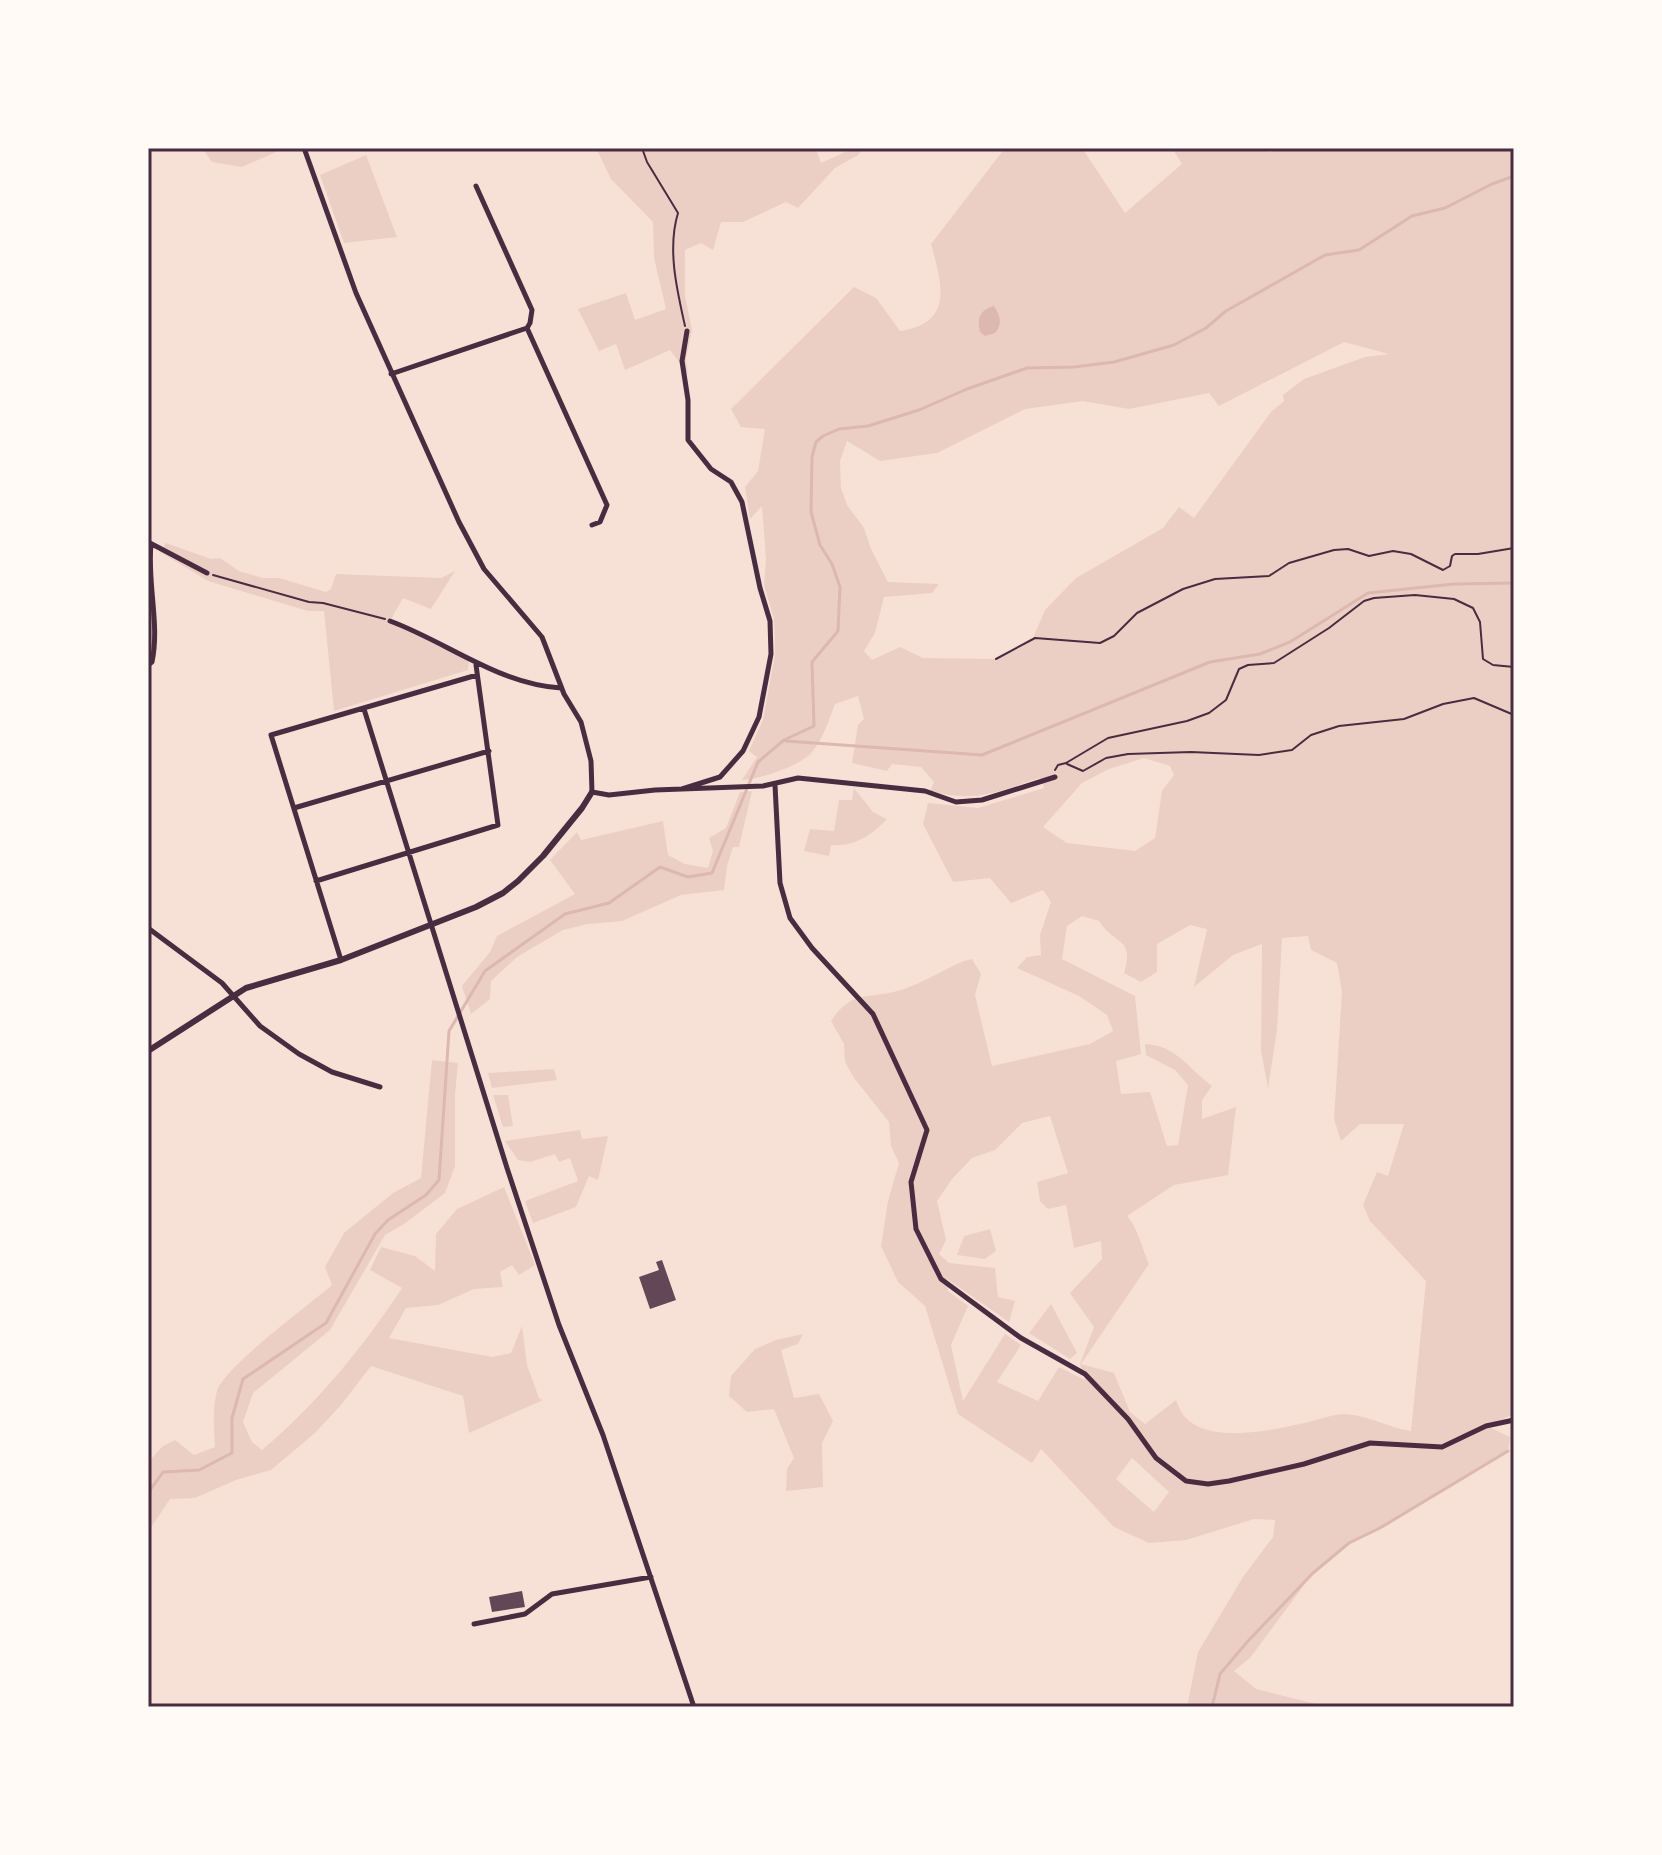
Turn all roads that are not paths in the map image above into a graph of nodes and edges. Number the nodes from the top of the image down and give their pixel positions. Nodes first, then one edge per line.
1 (304, 148) edge
2 (476, 186) dead end
3 (527, 328) junction
4 (687, 331) road end
5 (391, 374) junction
6 (592, 525) dead end
7 (150, 543) edge
8 (207, 573) road end
9 (390, 621) road end
10 (148, 665) edge
11 (476, 665) junction
12 (477, 675) junction
13 (561, 688) junction
14 (364, 709) junction
15 (489, 751) junction
16 (1055, 777) road end
17 (388, 781) junction
18 (775, 785) junction
19 (681, 790) junction
20 (592, 792) junction
21 (294, 808) junction
22 (410, 853) junction
23 (316, 881) junction
24 (432, 925) junction
25 (149, 930) edge
26 (341, 960) junction
27 (233, 995) junction
28 (148, 1051) edge
29 (380, 1087) dead end
30 (1514, 1420) edge
31 (651, 1577) junction
32 (474, 1624) dead end
33 (694, 1707) edge

1 - 5 street
2 - 3 street
3 - 5 street
3 - 6 street
4 - 19 street
5 - 13 street
7 - 8 street
7 - 10 street
9 - 11 street
11 - 12 street
11 - 13 street
12 - 14 street
12 - 15 street
13 - 20 street
14 - 17 street
14 - 21 street
15 - 17 street
15 - 22 street
16 - 18 street
17 - 21 street
17 - 22 street
18 - 19 street
18 - 30 street
19 - 20 street
20 - 24 street
21 - 23 street
22 - 23 street
22 - 24 street
23 - 26 street
24 - 26 street
24 - 31 street
25 - 27 street
26 - 27 street
27 - 28 street
27 - 29 street
31 - 32 street
31 - 33 street

